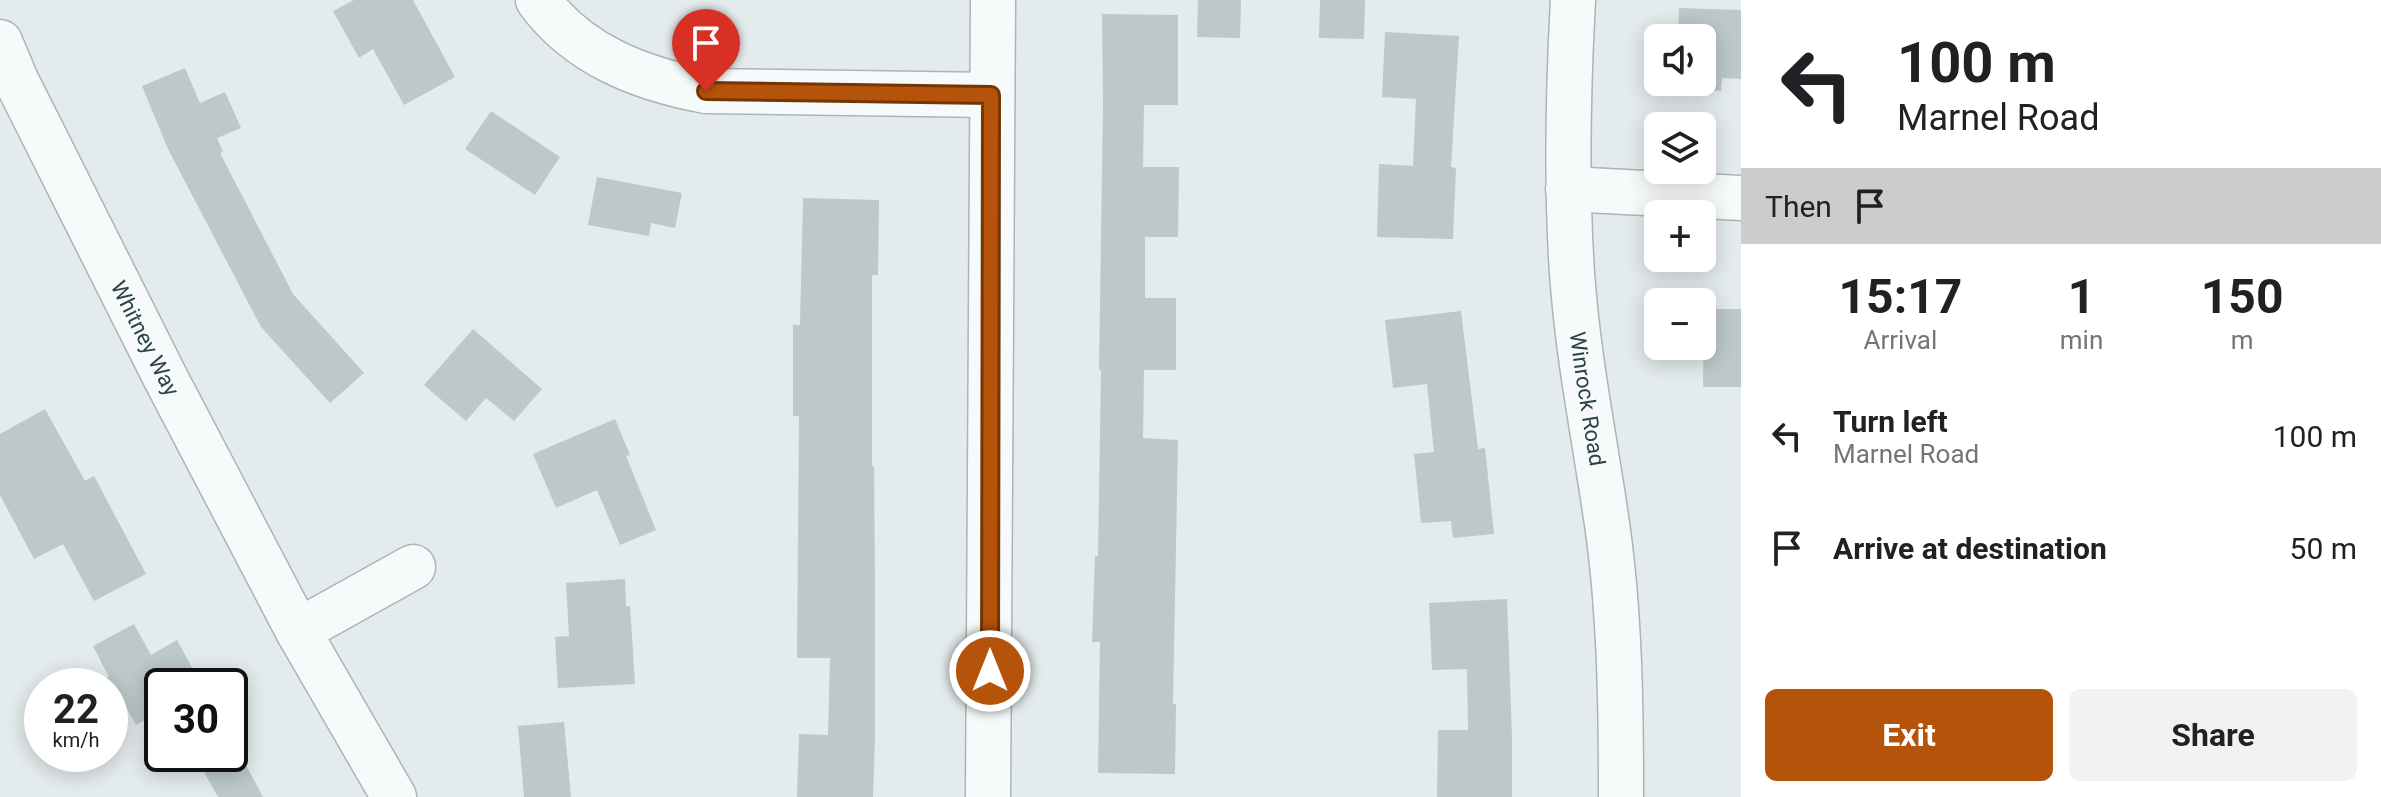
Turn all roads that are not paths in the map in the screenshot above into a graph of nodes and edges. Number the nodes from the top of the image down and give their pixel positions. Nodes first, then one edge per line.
1 (538, 0) edge
2 (993, 0) edge
3 (1573, 0) edge
4 (0, 42) edge
5 (991, 95) junction
6 (1568, 189) junction
7 (1741, 198) edge
8 (413, 567) dead end
9 (298, 631) junction
10 (394, 797) edge
11 (988, 797) edge
12 (1621, 797) edge

1 - 5 street
2 - 5 street
3 - 6 street, Winrock Road
4 - 9 street, Whitney Way
5 - 11 street
6 - 7 street
6 - 12 street, Winrock Road
8 - 9 street
9 - 10 street, Whitney Way

